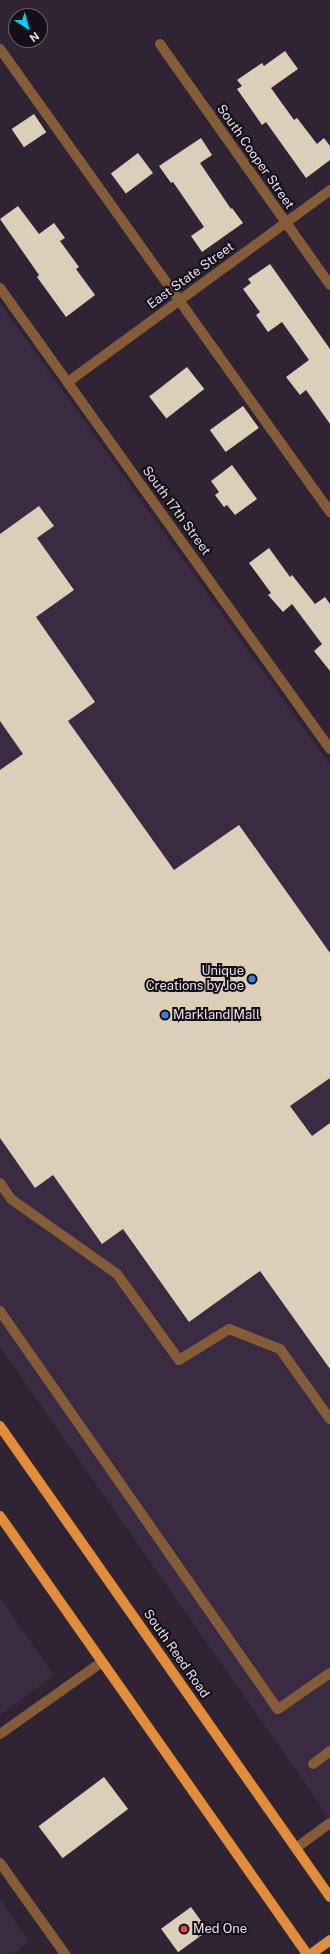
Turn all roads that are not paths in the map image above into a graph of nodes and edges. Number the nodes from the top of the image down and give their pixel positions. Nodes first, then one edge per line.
1 (160, 44) dead end
2 (0, 49) edge
3 (330, 190) edge
4 (285, 223) junction
5 (330, 285) edge
6 (0, 288) edge
7 (179, 302) junction
8 (68, 382) junction
9 (330, 512) edge
10 (330, 749) edge
11 (0, 1183) edge
12 (0, 1311) edge
13 (330, 1419) edge
14 (0, 1426) edge
15 (0, 1516) edge
16 (102, 1662) junction
17 (330, 1673) edge
18 (0, 1734) edge
19 (330, 1751) edge
20 (313, 1764) dead end
21 (330, 1823) edge
22 (296, 1848) junction
23 (0, 1863) edge
24 (330, 1897) edge
25 (330, 1940) edge
26 (65, 1954) edge
27 (307, 1954) edge
28 (311, 1954) edge

1 - 4 street, South Cooper Street
2 - 7 street
3 - 4 street, East State Street
4 - 5 street, South Cooper Street
4 - 7 street, East State Street
6 - 8 street, South 17th Street
7 - 8 street, East State Street
7 - 9 street
8 - 10 street, South 17th Street
11 - 13 street
12 - 17 street
14 - 22 main road, South Reed Road
15 - 16 main road
16 - 18 street
16 - 27 main road
19 - 20 street
21 - 22 street
22 - 24 main road, South Reed Road
23 - 26 street
25 - 28 main road

